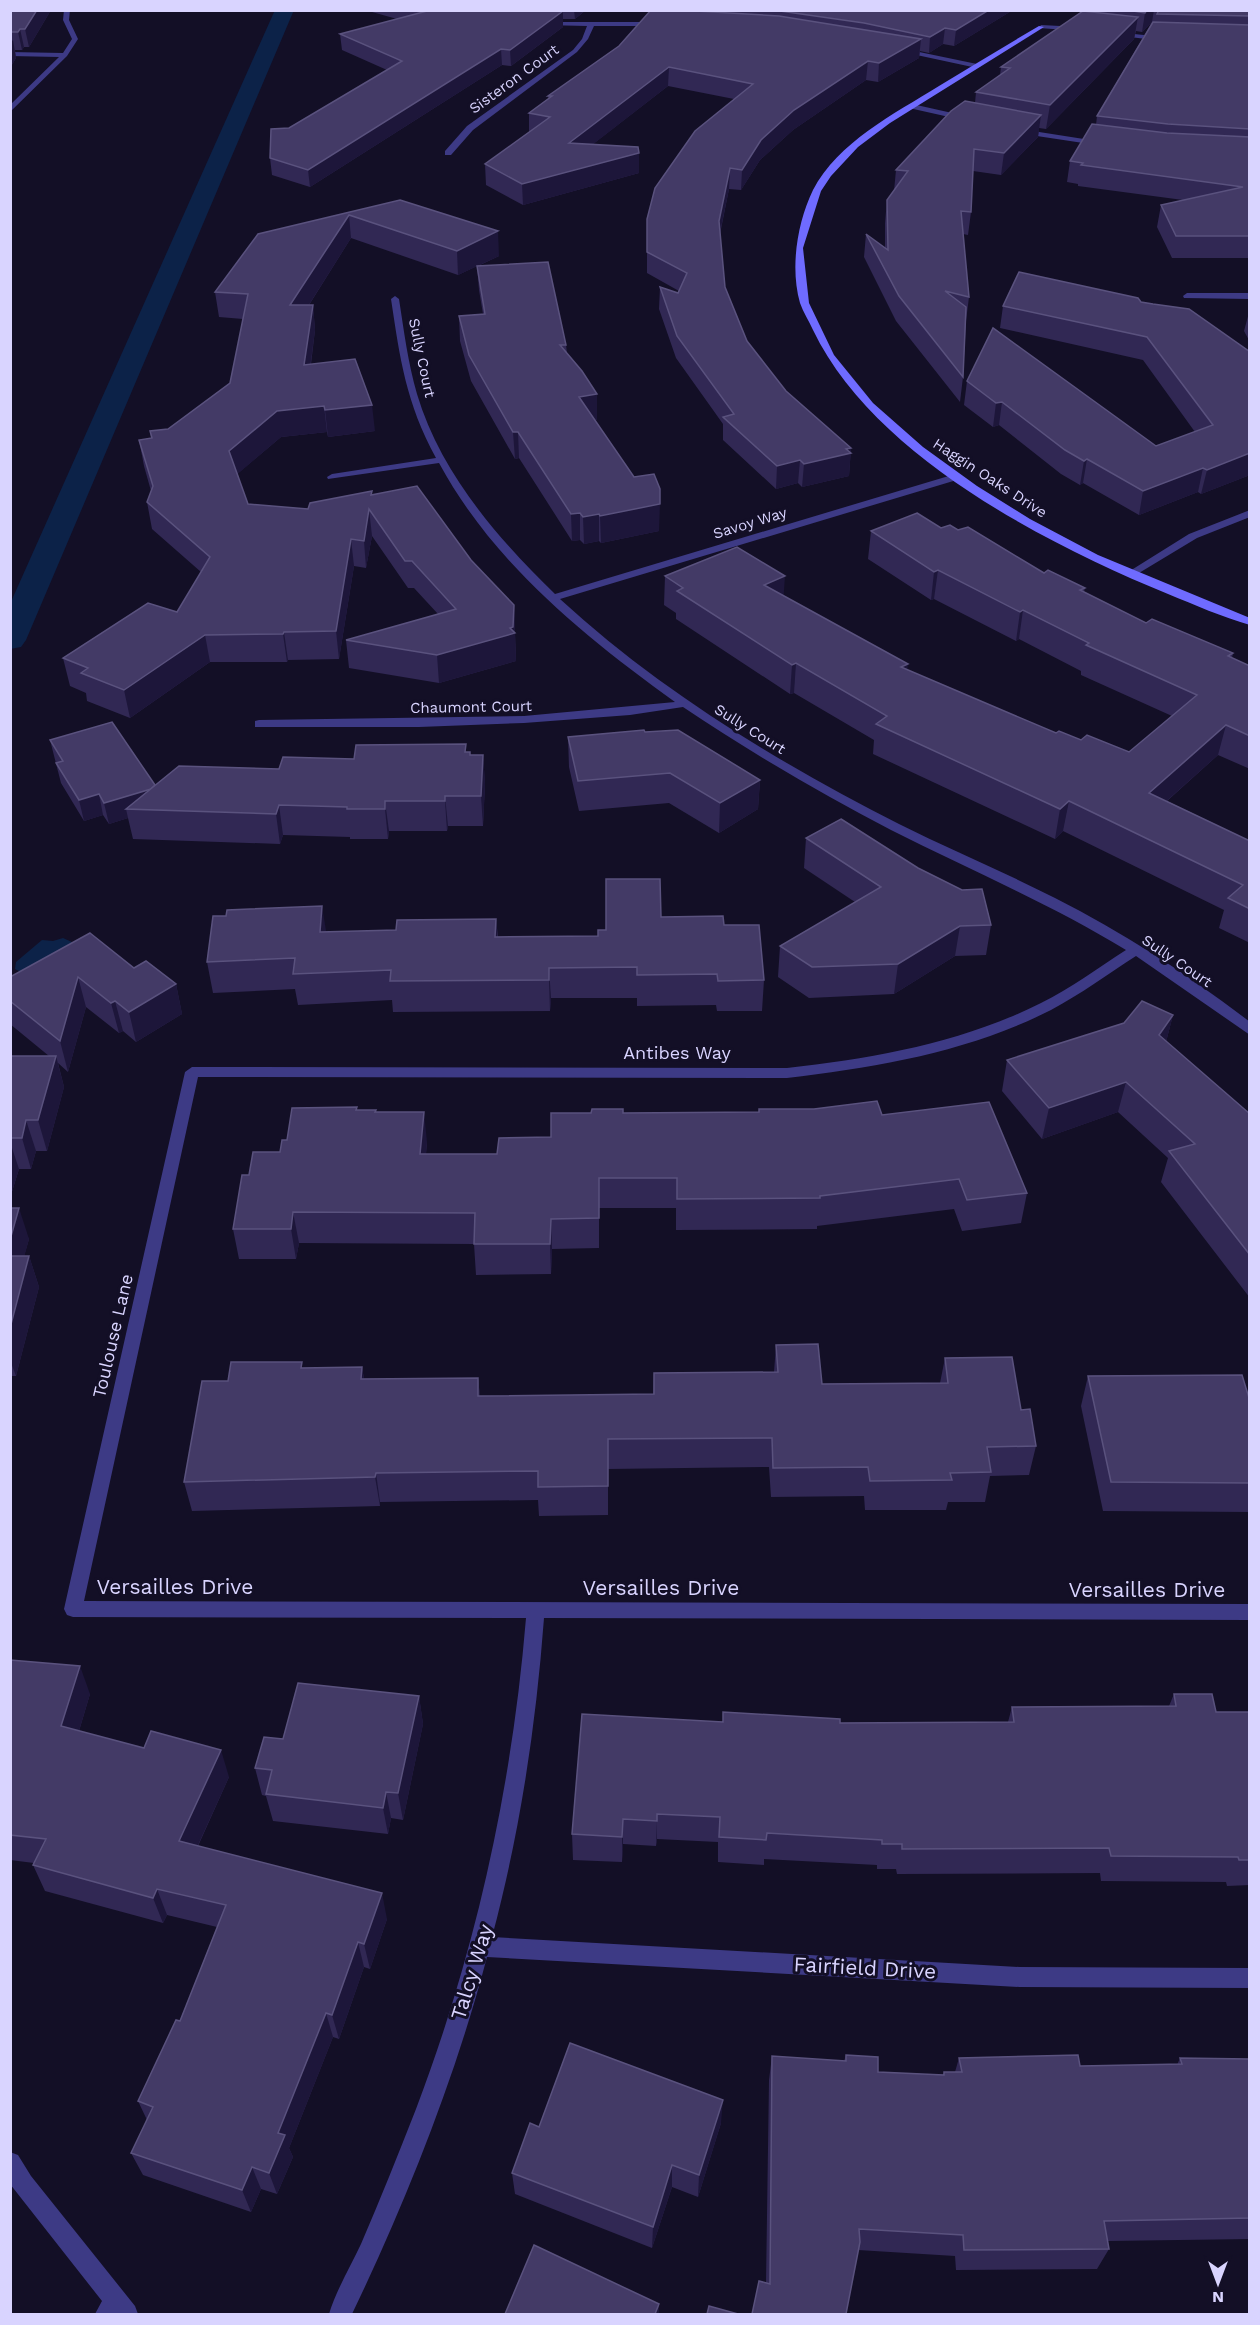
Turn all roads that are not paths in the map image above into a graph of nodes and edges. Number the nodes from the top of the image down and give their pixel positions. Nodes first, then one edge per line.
1 (67, 10) edge
2 (531, 24) edge
3 (591, 24) junction
4 (665, 24) edge
5 (1041, 27) joint
6 (1088, 30) edge
7 (1110, 34) edge
8 (1176, 39) edge
9 (891, 48) edge
10 (10, 54) edge
11 (65, 55) junction
12 (977, 66) junction
13 (912, 106) junction
14 (10, 110) edge
15 (975, 121) edge
16 (1008, 128) edge
17 (1109, 145) edge
18 (448, 153) dead end
19 (1188, 296) dead end
20 (1250, 296) edge
21 (395, 299) dead end
22 (441, 460) junction
23 (332, 477) dead end
24 (956, 477) junction
25 (1250, 513) edge
26 (1130, 574) junction
27 (552, 598) junction
28 (1250, 622) edge
29 (683, 704) junction
30 (259, 724) dead end
31 (1136, 950) junction
32 (1250, 1030) edge
33 (192, 1072) joint
34 (72, 1609) joint
35 (536, 1610) junction
36 (1250, 1612) edge
37 (482, 1947) junction
38 (1250, 1978) edge
39 (10, 2163) edge
40 (116, 2311) edge
41 (340, 2314) edge

1 - 11 street
2 - 3 street
3 - 4 street
3 - 18 street, Sisteron Court
5 - 6 street
5 - 12 street, Haggin Oaks Drive
7 - 8 street
9 - 12 street
10 - 11 street
11 - 14 street
12 - 13 street, Haggin Oaks Drive
13 - 15 street
13 - 24 street, Haggin Oaks Drive
16 - 17 street
19 - 20 street
21 - 22 street, Sully Court
22 - 23 street
22 - 27 street, Sully Court
24 - 26 street, Haggin Oaks Drive
24 - 27 street, Savoy Way
25 - 26 street
26 - 28 street, Haggin Oaks Drive
27 - 29 street, Sully Court
29 - 30 street, Chaumont Court
29 - 31 street, Sully Court
31 - 32 street, Sully Court
31 - 33 street, Antibes Way
33 - 34 street, Toulouse Lane
34 - 35 street, Versailles Drive
35 - 36 street, Versailles Drive
35 - 37 street, Talcy Way
37 - 38 street, Fairfield Drive
37 - 41 street, Talcy Way
39 - 40 street

